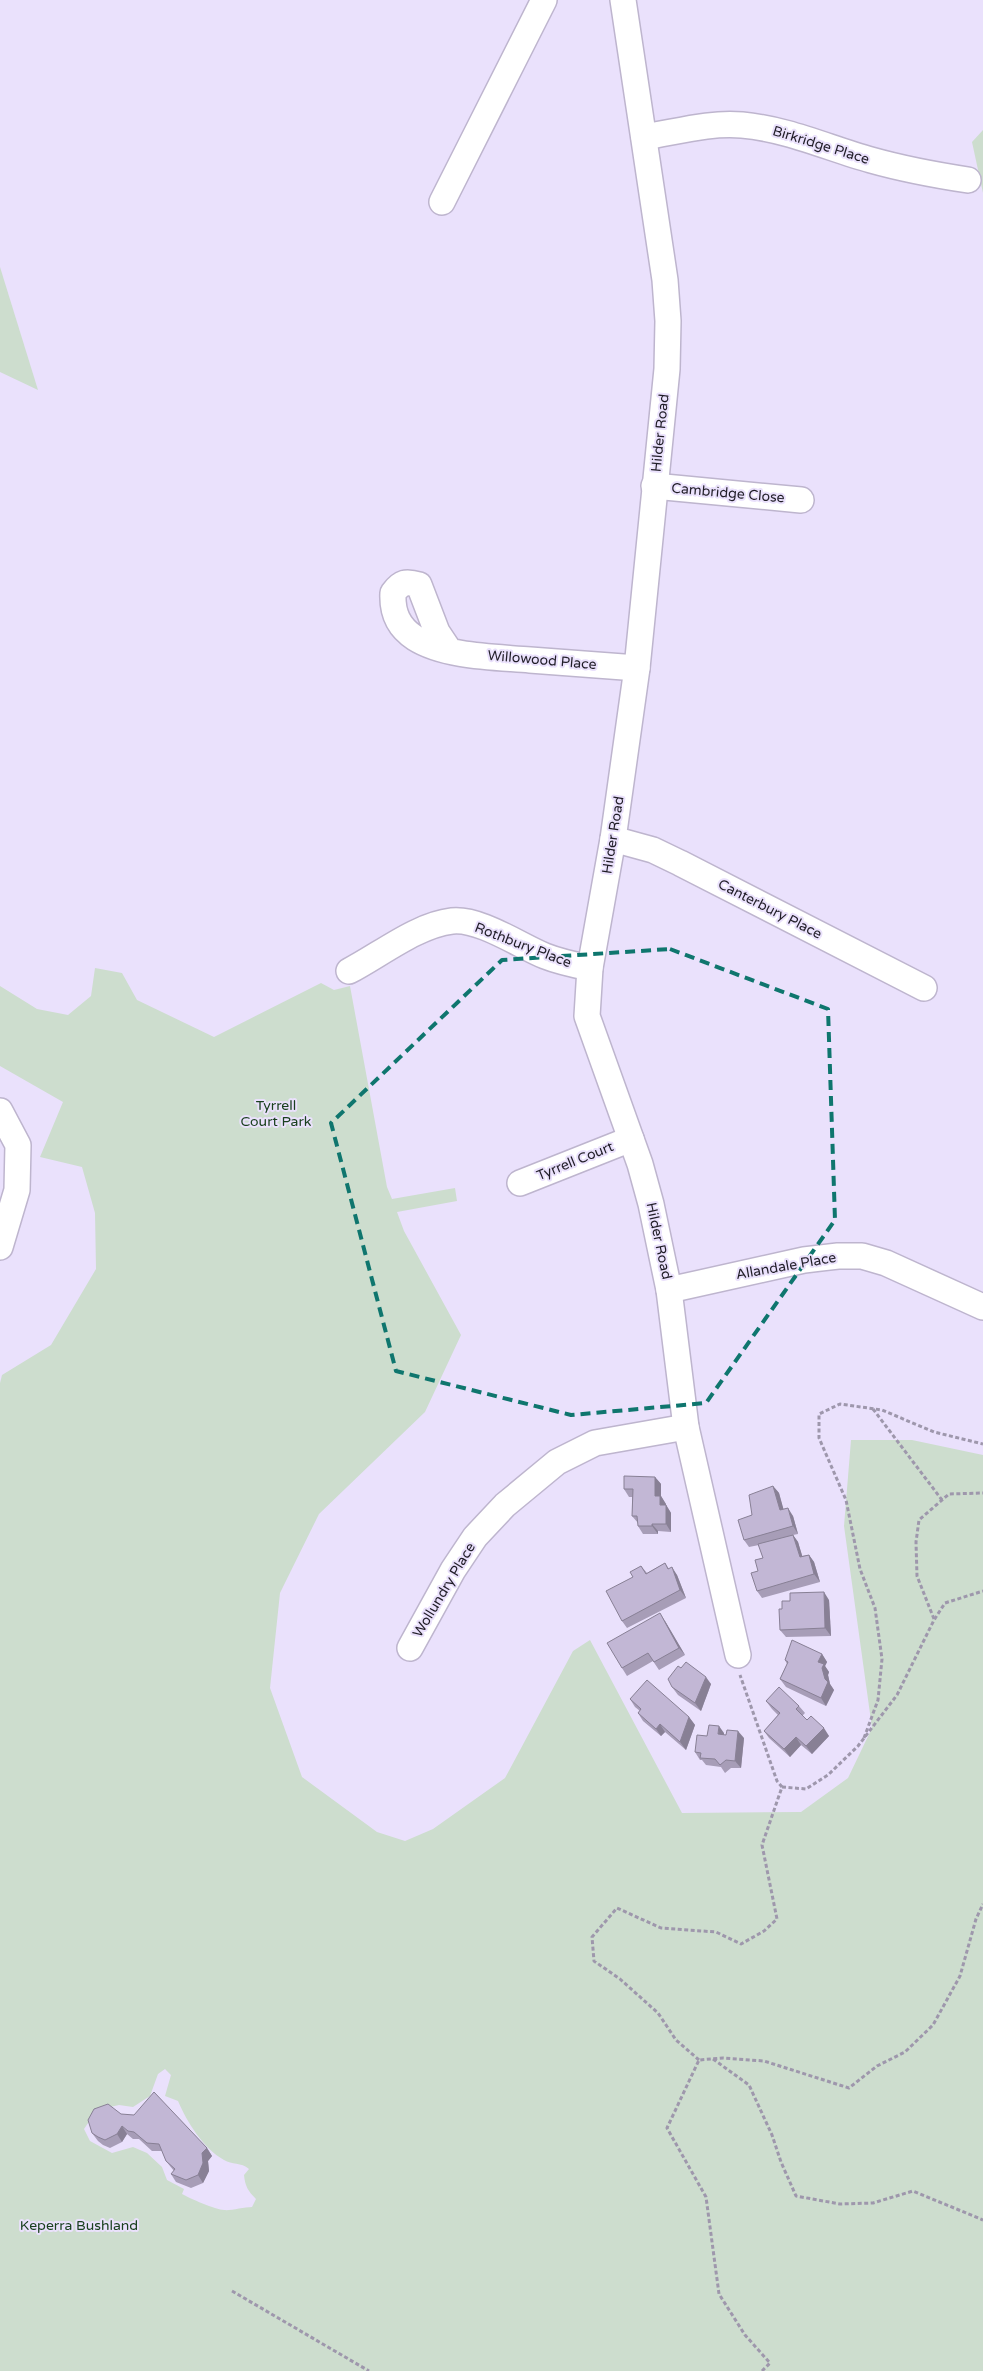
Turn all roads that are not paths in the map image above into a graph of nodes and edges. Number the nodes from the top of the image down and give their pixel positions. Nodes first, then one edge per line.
1 (544, 0) edge
2 (623, 0) edge
3 (644, 137) junction
4 (968, 180) dead end
5 (442, 202) dead end
6 (654, 486) junction
7 (801, 500) dead end
8 (449, 650) dead end
9 (637, 668) junction
10 (613, 839) junction
11 (590, 968) junction
12 (349, 971) dead end
13 (924, 988) dead end
14 (0, 1112) edge
15 (631, 1139) junction
16 (520, 1183) dead end
17 (0, 1247) edge
18 (669, 1290) junction
19 (983, 1307) edge
20 (686, 1428) junction
21 (410, 1648) dead end
22 (738, 1655) road end

1 - 5 street
2 - 3 street, Hilder Road
3 - 4 street, Birkridge Place
3 - 6 street, Hilder Road
6 - 7 street, Cambridge Close
6 - 9 street, Hilder Road
8 - 9 street, Willowood Place
9 - 10 street, Hilder Road
10 - 11 street, Hilder Road
10 - 13 street, Canterbury Place
11 - 12 street, Rothbury Place
11 - 15 street, Hilder Road
14 - 17 street
15 - 16 street, Tyrrell Court
15 - 18 street, Hilder Road
18 - 19 street, Allandale Place
18 - 20 street, Hilder Road
20 - 21 street, Wollundry Place
20 - 22 street, Hilder Road

